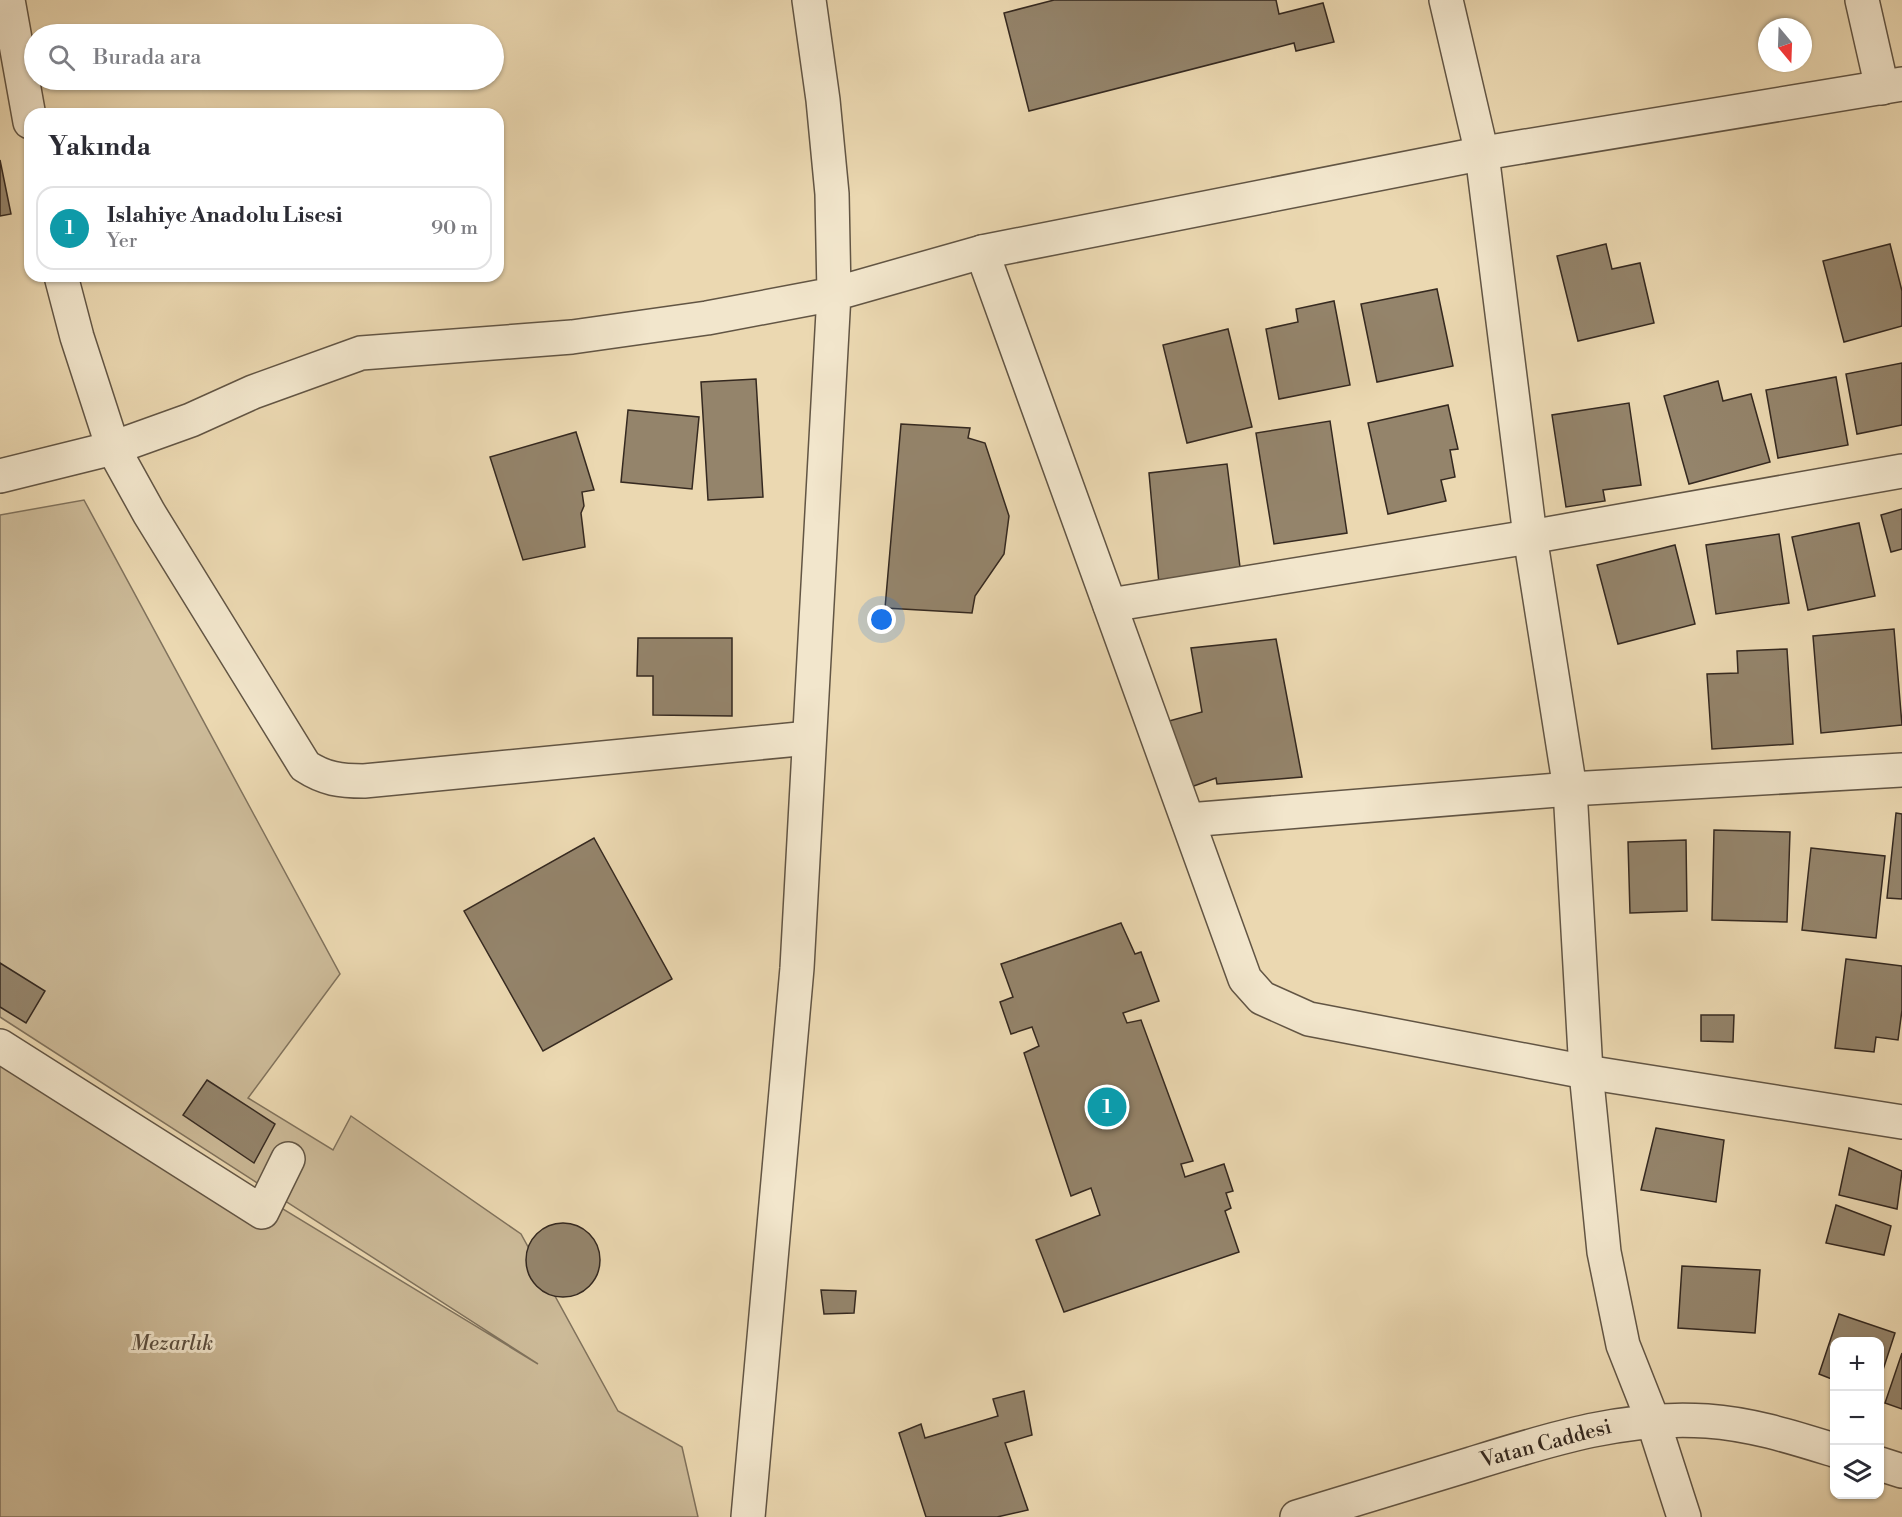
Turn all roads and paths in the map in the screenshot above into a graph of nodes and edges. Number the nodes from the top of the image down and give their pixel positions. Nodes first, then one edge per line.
1 (8, 0) edge
2 (809, 0) edge
3 (1446, 0) edge
4 (1862, 0) edge
5 (1892, 86) edge
6 (24, 89) edge
7 (24, 90) edge
8 (27, 108) edge
9 (1482, 154) junction
10 (982, 252) junction
11 (63, 282) edge
12 (834, 294) junction
13 (113, 448) junction
14 (1902, 471) edge
15 (0, 476) edge
16 (1530, 536) junction
17 (1110, 605) junction
18 (809, 738) junction
19 (1902, 770) edge
20 (1570, 789) junction
21 (1188, 820) junction
22 (0, 1046) edge
23 (1586, 1072) junction
24 (1902, 1122) edge
25 (288, 1159) dead end
26 (1653, 1421) junction
27 (1830, 1449) edge
28 (1884, 1465) edge
29 (1902, 1471) edge
30 (748, 1517) edge
31 (1297, 1517) edge
32 (1684, 1517) edge

1 - 6 street
2 - 12 street
3 - 9 street
4 - 5 street
5 - 9 street
7 - 8 street
9 - 10 street
9 - 16 street
10 - 12 street
10 - 17 street
11 - 13 street
12 - 13 street
12 - 18 street
13 - 15 street
13 - 18 street
14 - 16 street
16 - 17 street
16 - 20 street
17 - 21 street
18 - 30 street
19 - 20 street
20 - 21 street
20 - 23 street
21 - 23 street
22 - 25 street
23 - 24 street
23 - 26 street
26 - 27 street, Vatan Caddesi
26 - 31 street, Vatan Caddesi
26 - 32 street
28 - 29 street

